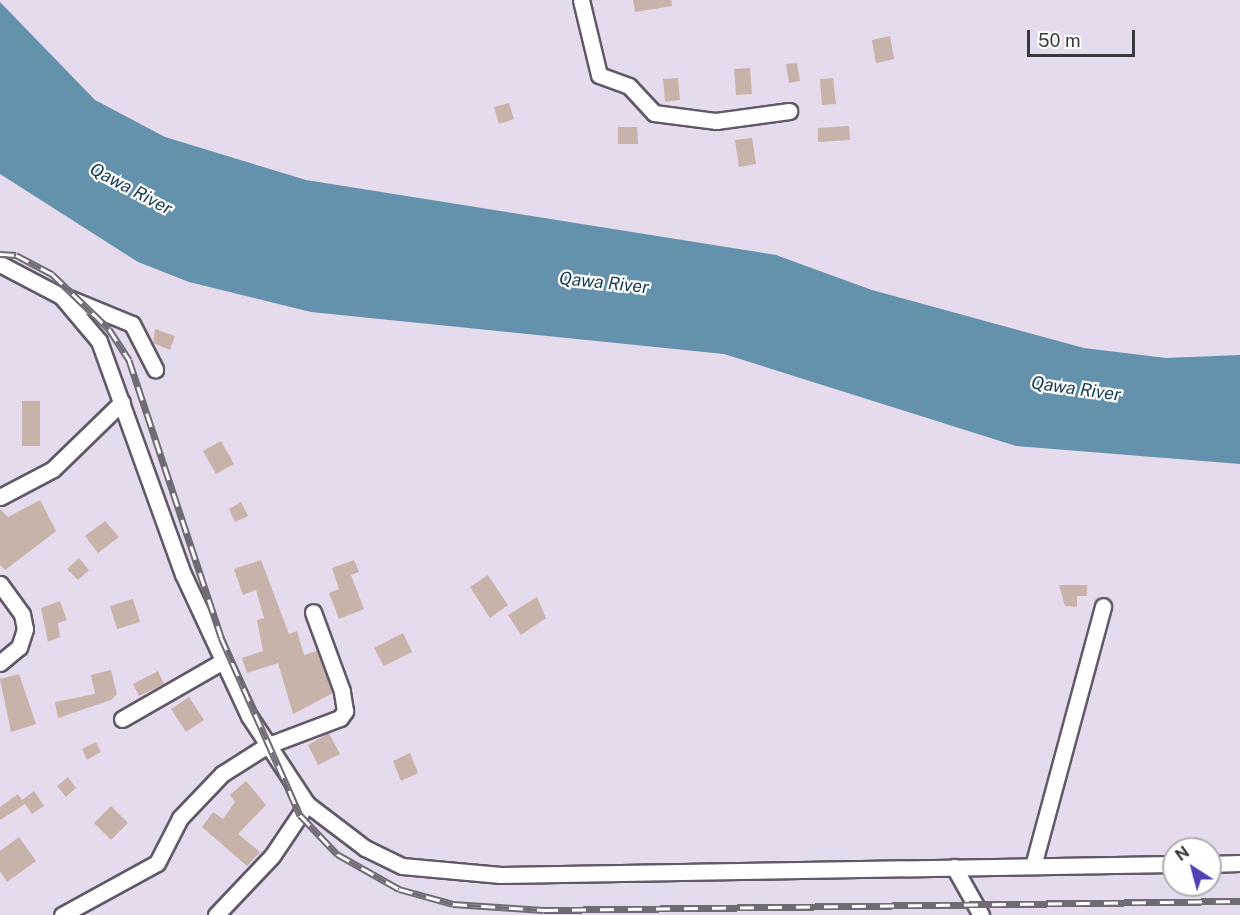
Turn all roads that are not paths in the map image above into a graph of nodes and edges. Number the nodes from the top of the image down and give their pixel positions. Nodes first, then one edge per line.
1 (581, 0) edge
2 (789, 111) dead end
3 (0, 264) edge
4 (61, 296) junction
5 (155, 369) dead end
6 (122, 402) junction
7 (0, 497) edge
8 (0, 584) edge
9 (1103, 606) dead end
10 (313, 612) dead end
11 (221, 662) junction
12 (0, 663) edge
13 (122, 719) dead end
14 (266, 746) junction
15 (307, 804) junction
16 (1240, 863) edge
17 (1162, 864) edge
18 (1222, 864) edge
19 (1033, 866) junction
20 (954, 867) junction
21 (62, 915) edge
22 (216, 915) edge
23 (981, 915) edge

1 - 2 street
3 - 4 street
4 - 5 street
4 - 6 street
6 - 7 street
6 - 11 street
8 - 12 street
9 - 19 street
10 - 14 street
11 - 13 street
11 - 14 street
14 - 15 street
14 - 21 street
15 - 20 street
15 - 22 street
16 - 18 street
17 - 19 street
19 - 20 street
20 - 23 street

